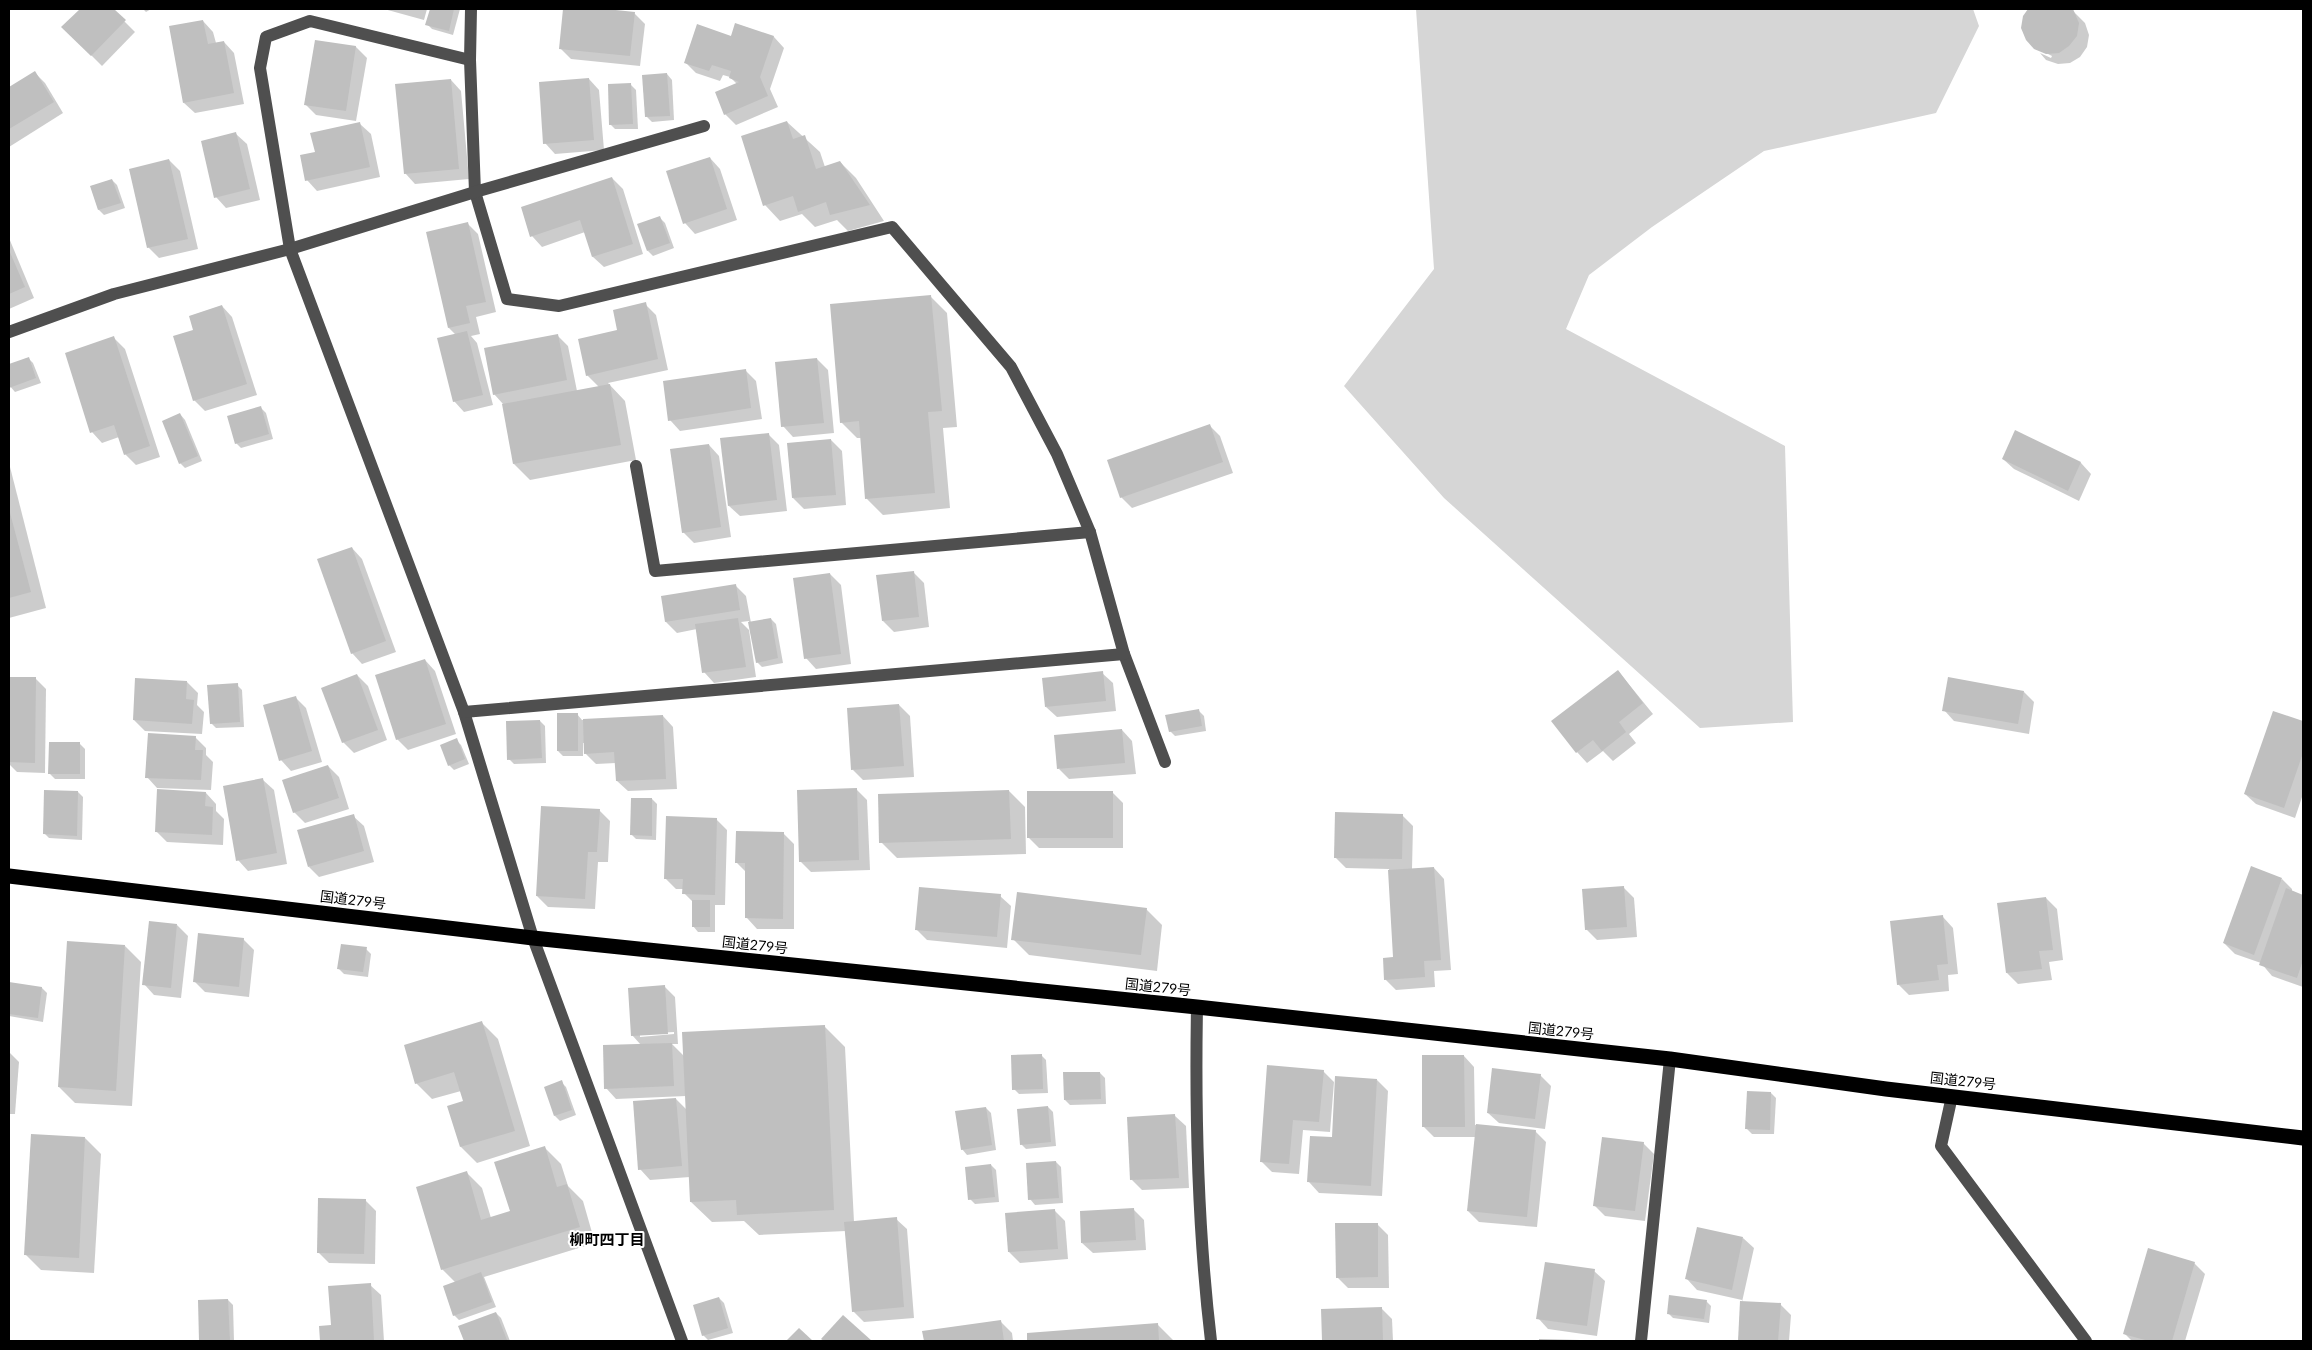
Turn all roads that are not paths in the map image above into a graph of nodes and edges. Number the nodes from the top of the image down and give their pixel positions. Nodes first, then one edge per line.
1 (471, 9) edge
2 (470, 60) junction
3 (704, 126) dead end
4 (475, 192) junction
5 (290, 250) junction
6 (9, 332) edge
7 (636, 466) dead end
8 (1090, 532) junction
9 (1124, 654) junction
10 (464, 712) junction
11 (1165, 762) dead end
12 (9, 876) edge
13 (533, 938) junction
14 (1197, 1007) junction
15 (1670, 1059) junction
16 (1952, 1096) junction
17 (2303, 1138) edge
18 (682, 1341) edge
19 (1211, 1341) edge
20 (1641, 1341) edge
21 (2086, 1341) edge

1 - 2 street
2 - 4 street
2 - 5 street
3 - 4 street
4 - 5 street
4 - 8 street
5 - 6 street
5 - 10 street
7 - 8 street
8 - 9 street
9 - 10 street
9 - 11 street
10 - 13 street
12 - 13 highway, 国道279号
13 - 14 highway, 国道279号
13 - 18 street
14 - 15 highway, 国道279号
14 - 19 street
15 - 16 highway, 国道279号
15 - 20 street
16 - 17 highway, 国道279号
16 - 21 street

